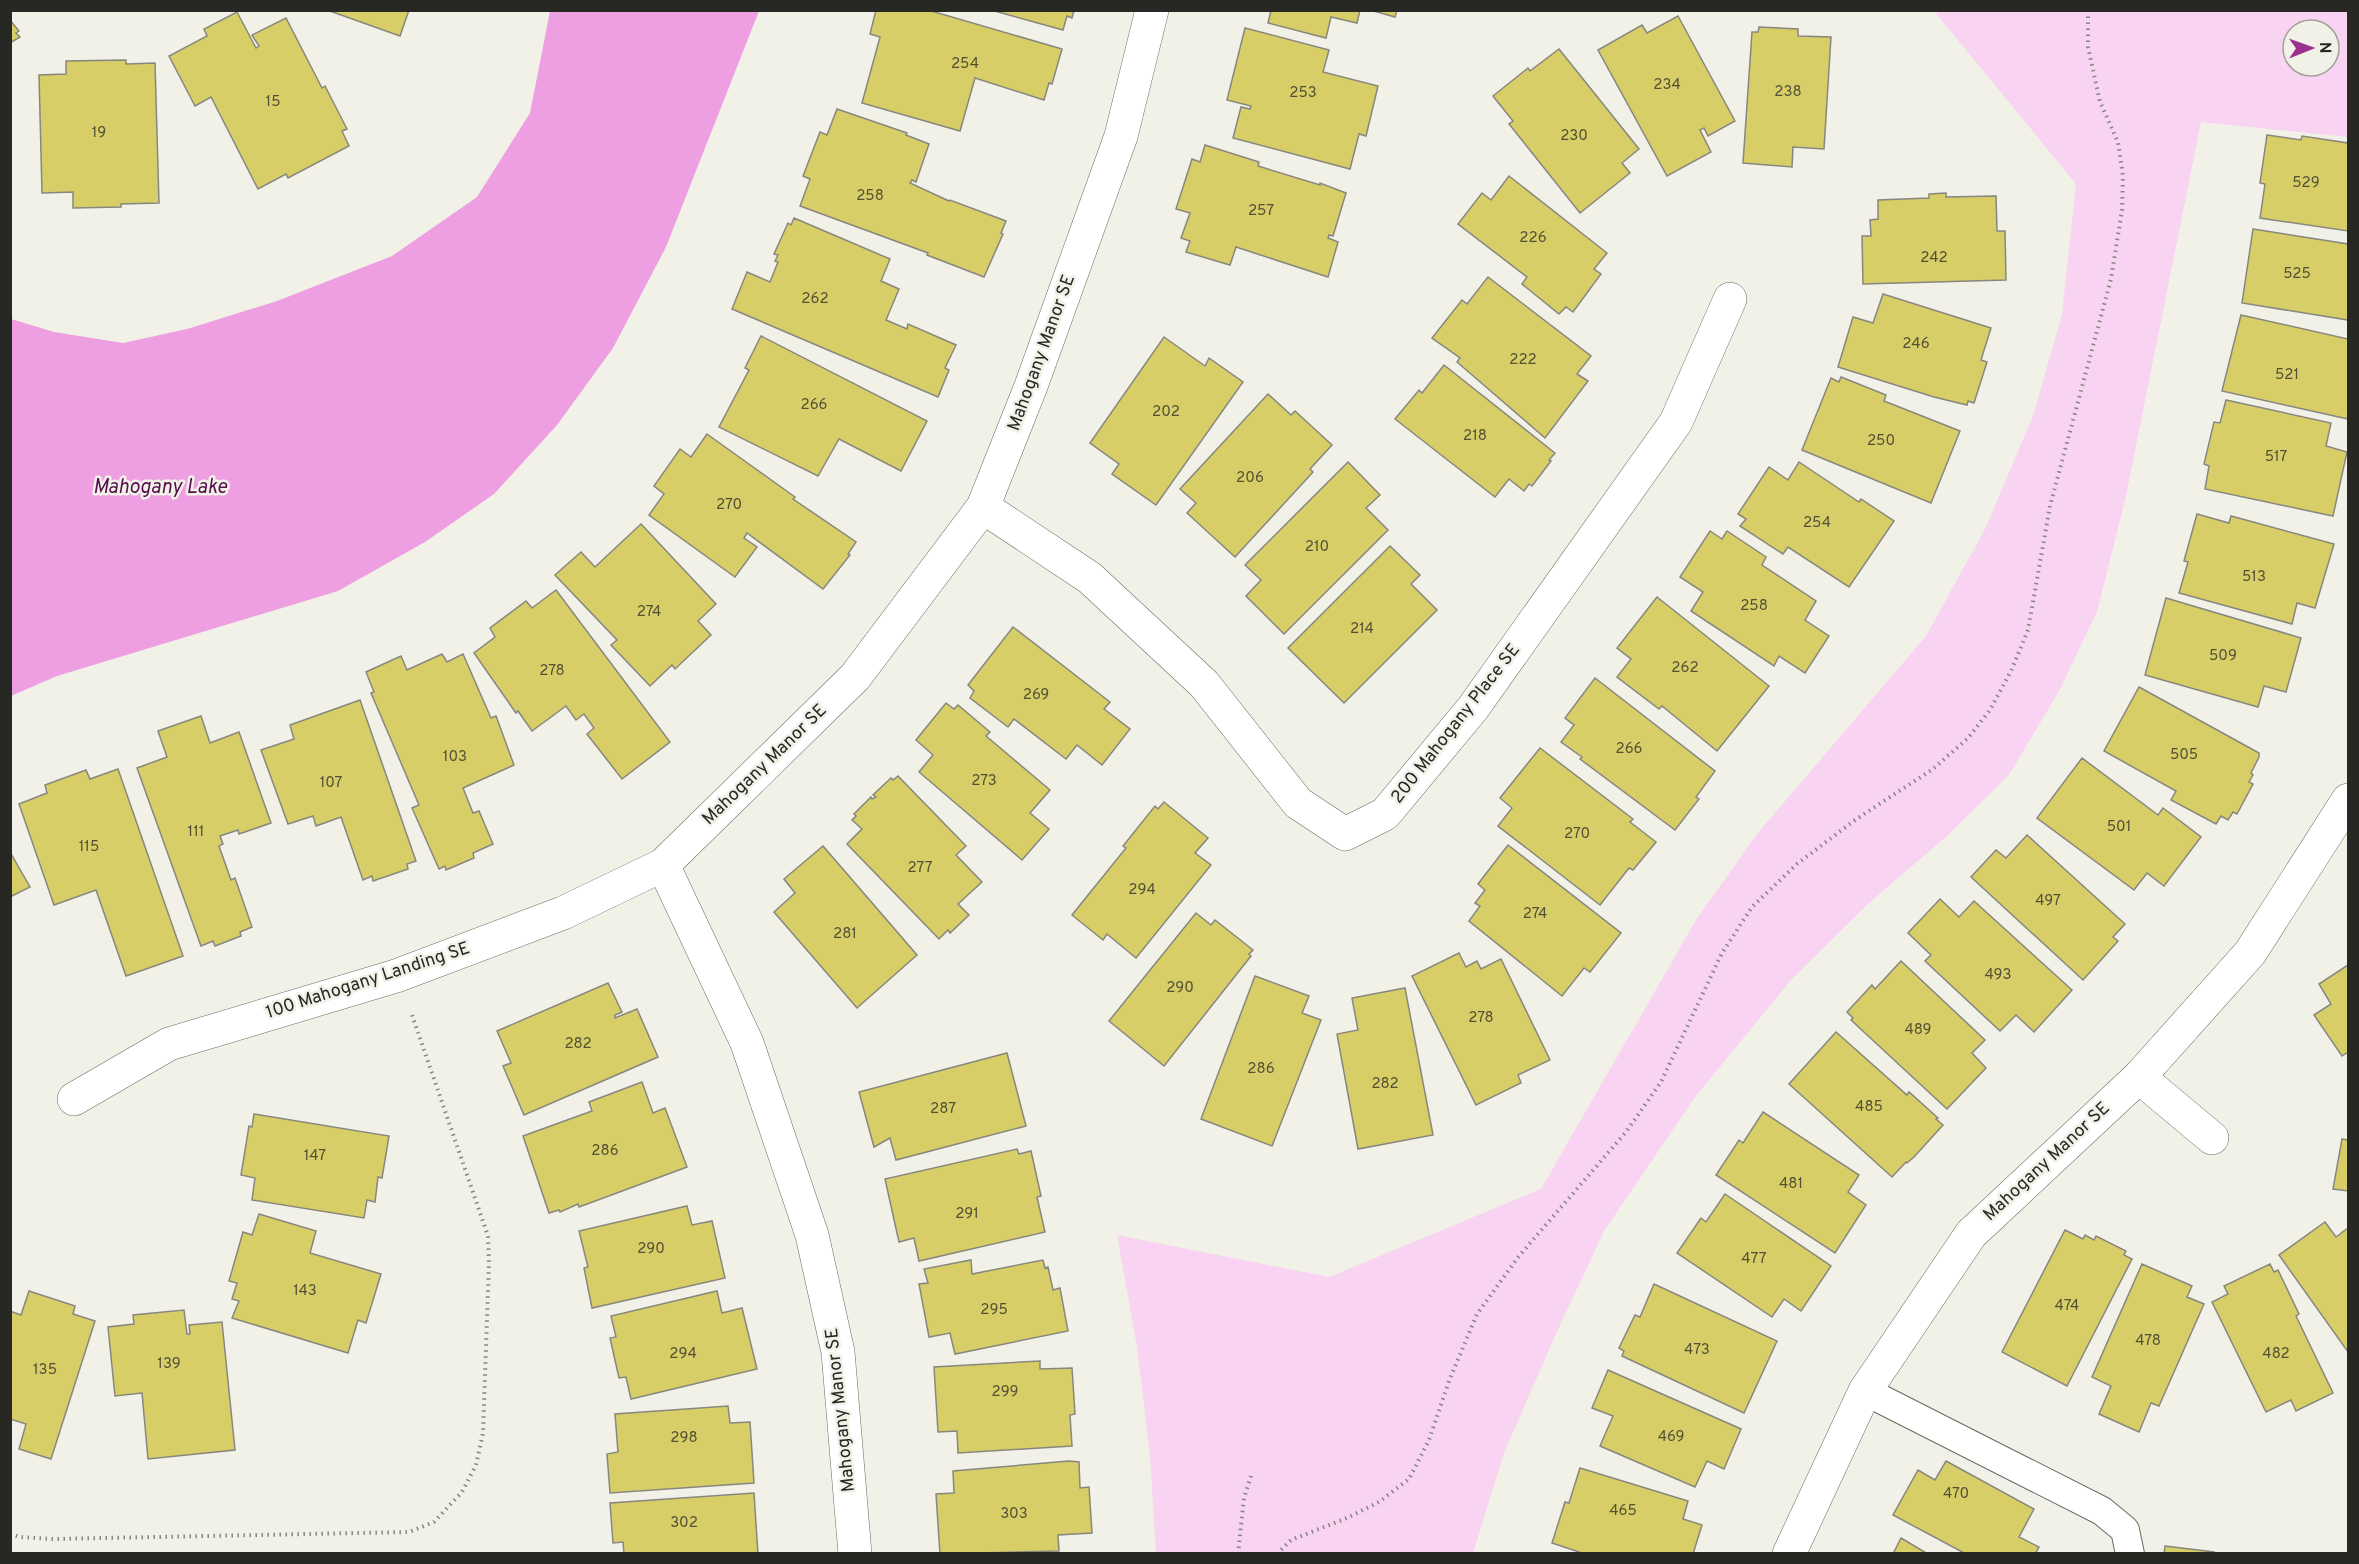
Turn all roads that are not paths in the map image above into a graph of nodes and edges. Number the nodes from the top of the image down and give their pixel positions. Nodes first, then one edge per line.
1 (1152, 10) edge
2 (1730, 299) dead end
3 (983, 507) junction
4 (2349, 800) edge
5 (663, 865) junction
6 (2139, 1077) junction
7 (74, 1099) dead end
8 (2212, 1138) dead end
9 (1866, 1391) junction
10 (855, 1554) edge
11 (1790, 1554) edge
12 (2130, 1554) edge

1 - 3 street, Mahogany Manor SE
2 - 3 street, 200 Mahogany Place SE
3 - 5 street, Mahogany Manor SE
4 - 6 street, Mahogany Manor SE
5 - 7 street, 100 Mahogany Landing SE
5 - 10 street, Mahogany Manor SE
6 - 8 street
6 - 9 street, Mahogany Manor SE
9 - 11 street, Mahogany Manor SE
9 - 12 lane

